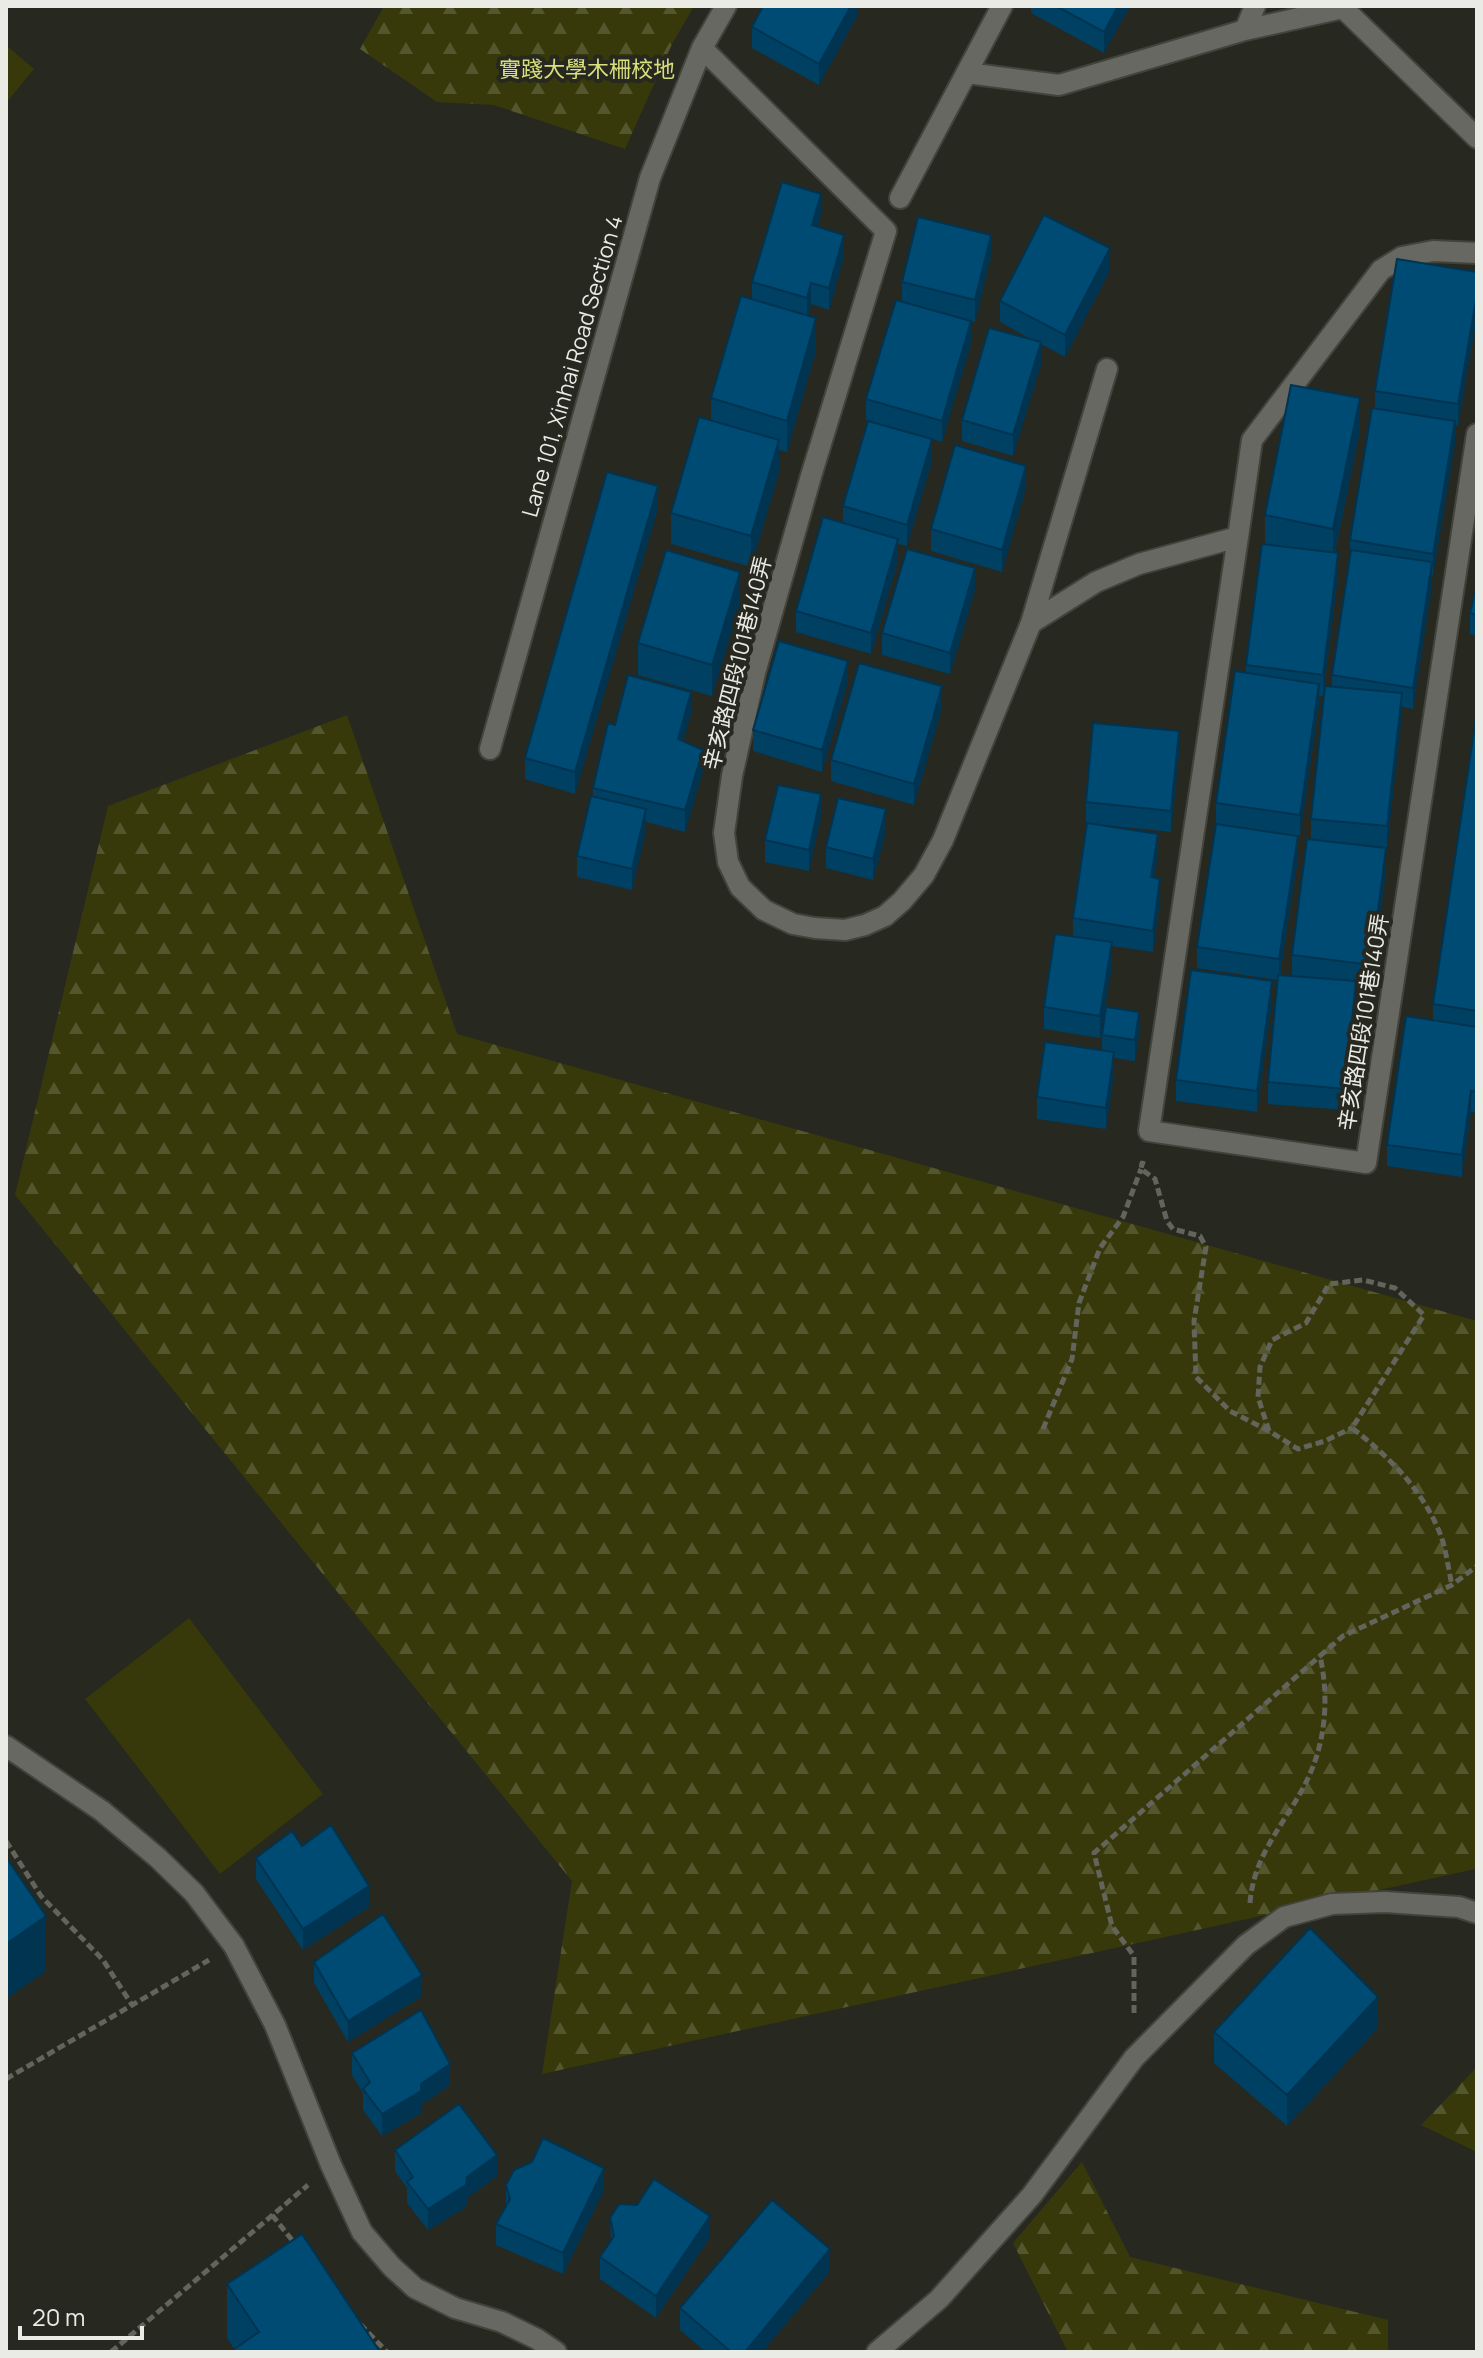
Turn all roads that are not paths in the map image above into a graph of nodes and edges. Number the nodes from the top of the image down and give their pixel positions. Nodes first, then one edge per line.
1 (726, 6) edge
2 (1002, 6) edge
3 (1255, 6) edge
4 (1245, 30) junction
5 (702, 48) junction
6 (967, 73) junction
7 (1477, 138) edge
8 (900, 198) dead end
9 (1477, 253) edge
10 (1107, 369) dead end
11 (1477, 434) edge
12 (1472, 507) edge
13 (1238, 537) junction
14 (1031, 623) junction
15 (490, 749) dead end
16 (6, 1746) edge
17 (1477, 1913) edge
18 (556, 2352) edge
19 (877, 2352) edge

1 - 5 street, Lane 101, Xinhai Road Section 4
2 - 6 street
3 - 4 street
4 - 6 street
4 - 7 street
5 - 14 street, 辛亥路四段101巷140弄
5 - 15 street, Lane 101, Xinhai Road Section 4
6 - 8 street
9 - 13 street, 辛亥路四段101巷140弄
10 - 14 street, 辛亥路四段101巷140弄
11 - 12 street, 辛亥路四段101巷140弄
12 - 13 street, 辛亥路四段101巷140弄
13 - 14 street
16 - 18 street
17 - 19 street

